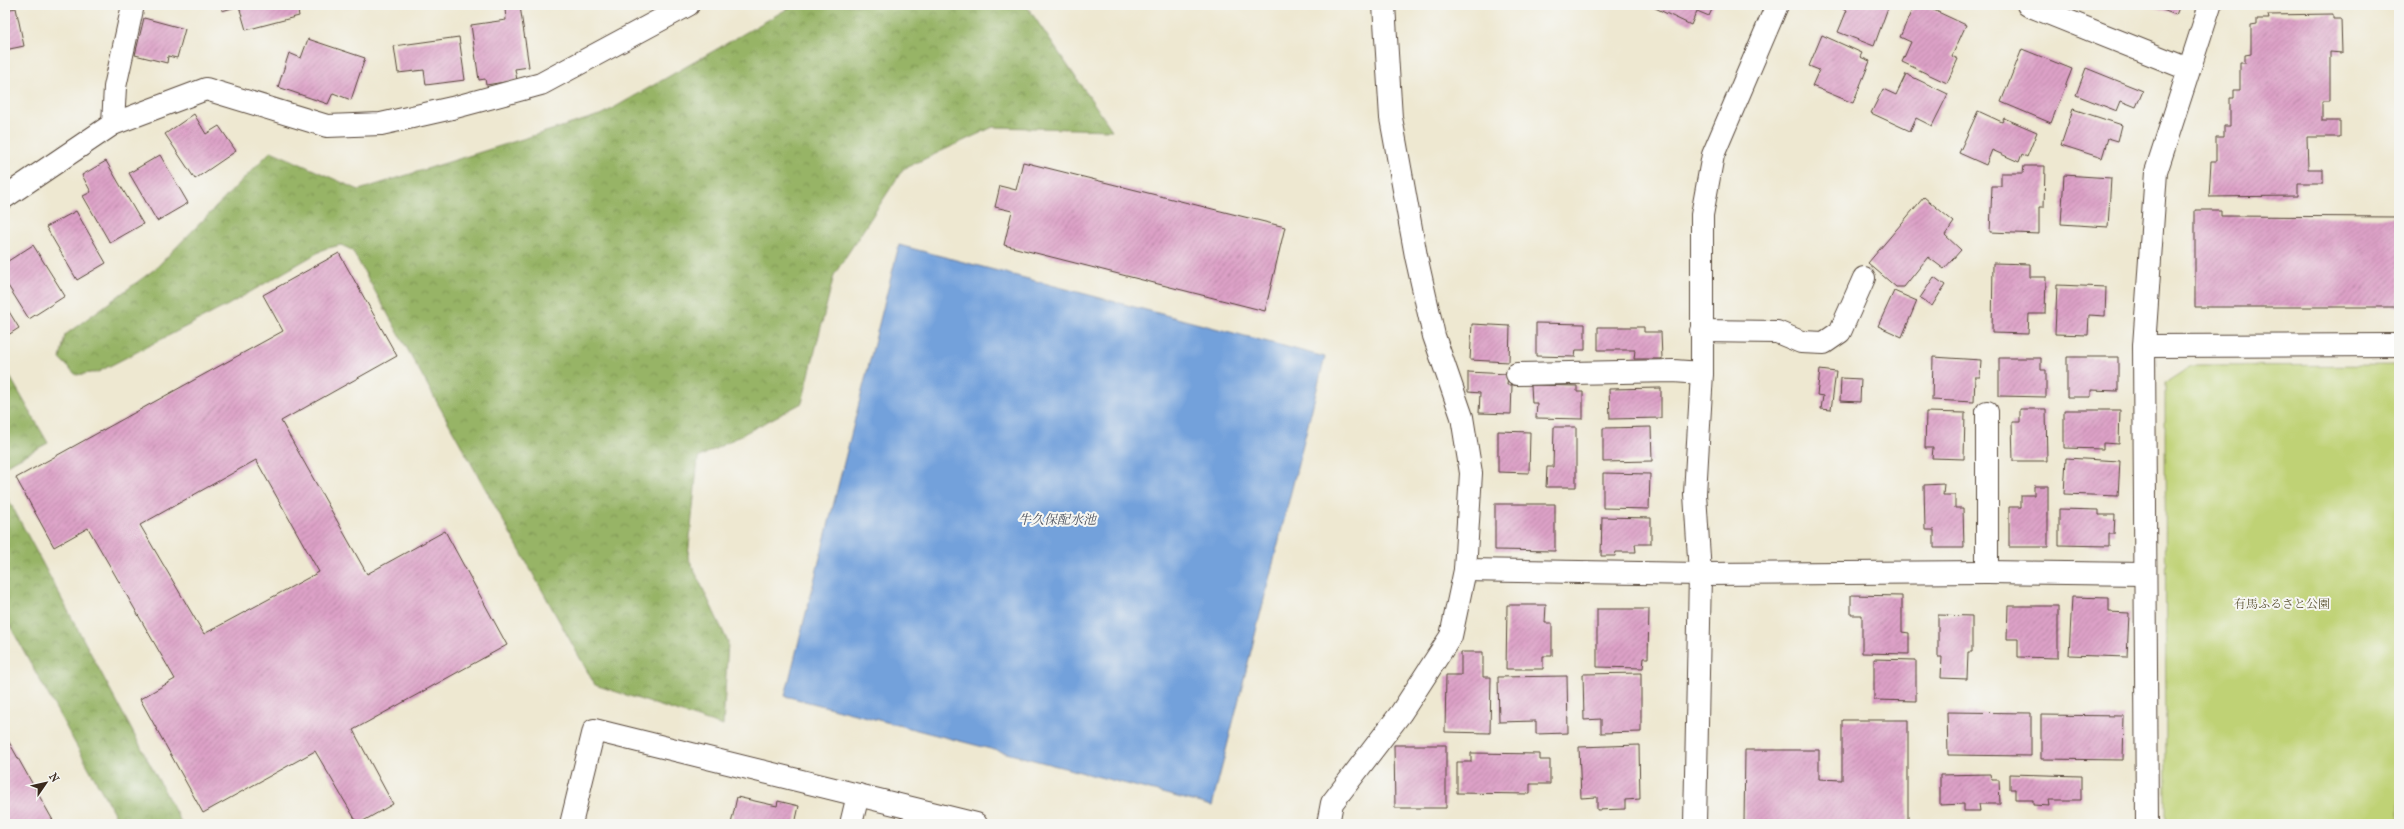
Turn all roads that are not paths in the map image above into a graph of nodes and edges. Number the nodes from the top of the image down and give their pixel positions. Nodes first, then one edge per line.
1 (133, 5) edge
2 (688, 5) edge
3 (1384, 5) edge
4 (1777, 5) edge
5 (2028, 5) edge
6 (2210, 5) edge
7 (2188, 69) junction
8 (113, 124) junction
9 (5, 197) edge
10 (1864, 278) dead end
11 (1701, 331) junction
12 (2399, 345) edge
13 (2144, 346) junction
14 (1702, 373) junction
15 (1517, 374) dead end
16 (1987, 412) dead end
17 (1465, 570) junction
18 (1987, 572) junction
19 (1700, 574) junction
20 (2145, 574) junction
21 (858, 794) junction
22 (571, 824) edge
23 (851, 824) edge
24 (976, 824) edge
25 (1328, 824) edge
26 (1695, 824) edge
27 (2147, 824) edge

1 - 8 street
2 - 8 street
3 - 17 street
4 - 11 street
5 - 7 street
6 - 7 street
7 - 13 street
8 - 9 street
10 - 11 street
11 - 14 street
12 - 13 street
13 - 20 street
14 - 15 street
14 - 19 street
16 - 18 street
17 - 19 street
17 - 25 street
18 - 19 street
18 - 20 street
19 - 26 street
20 - 27 street
21 - 22 street
21 - 23 street
21 - 24 street

